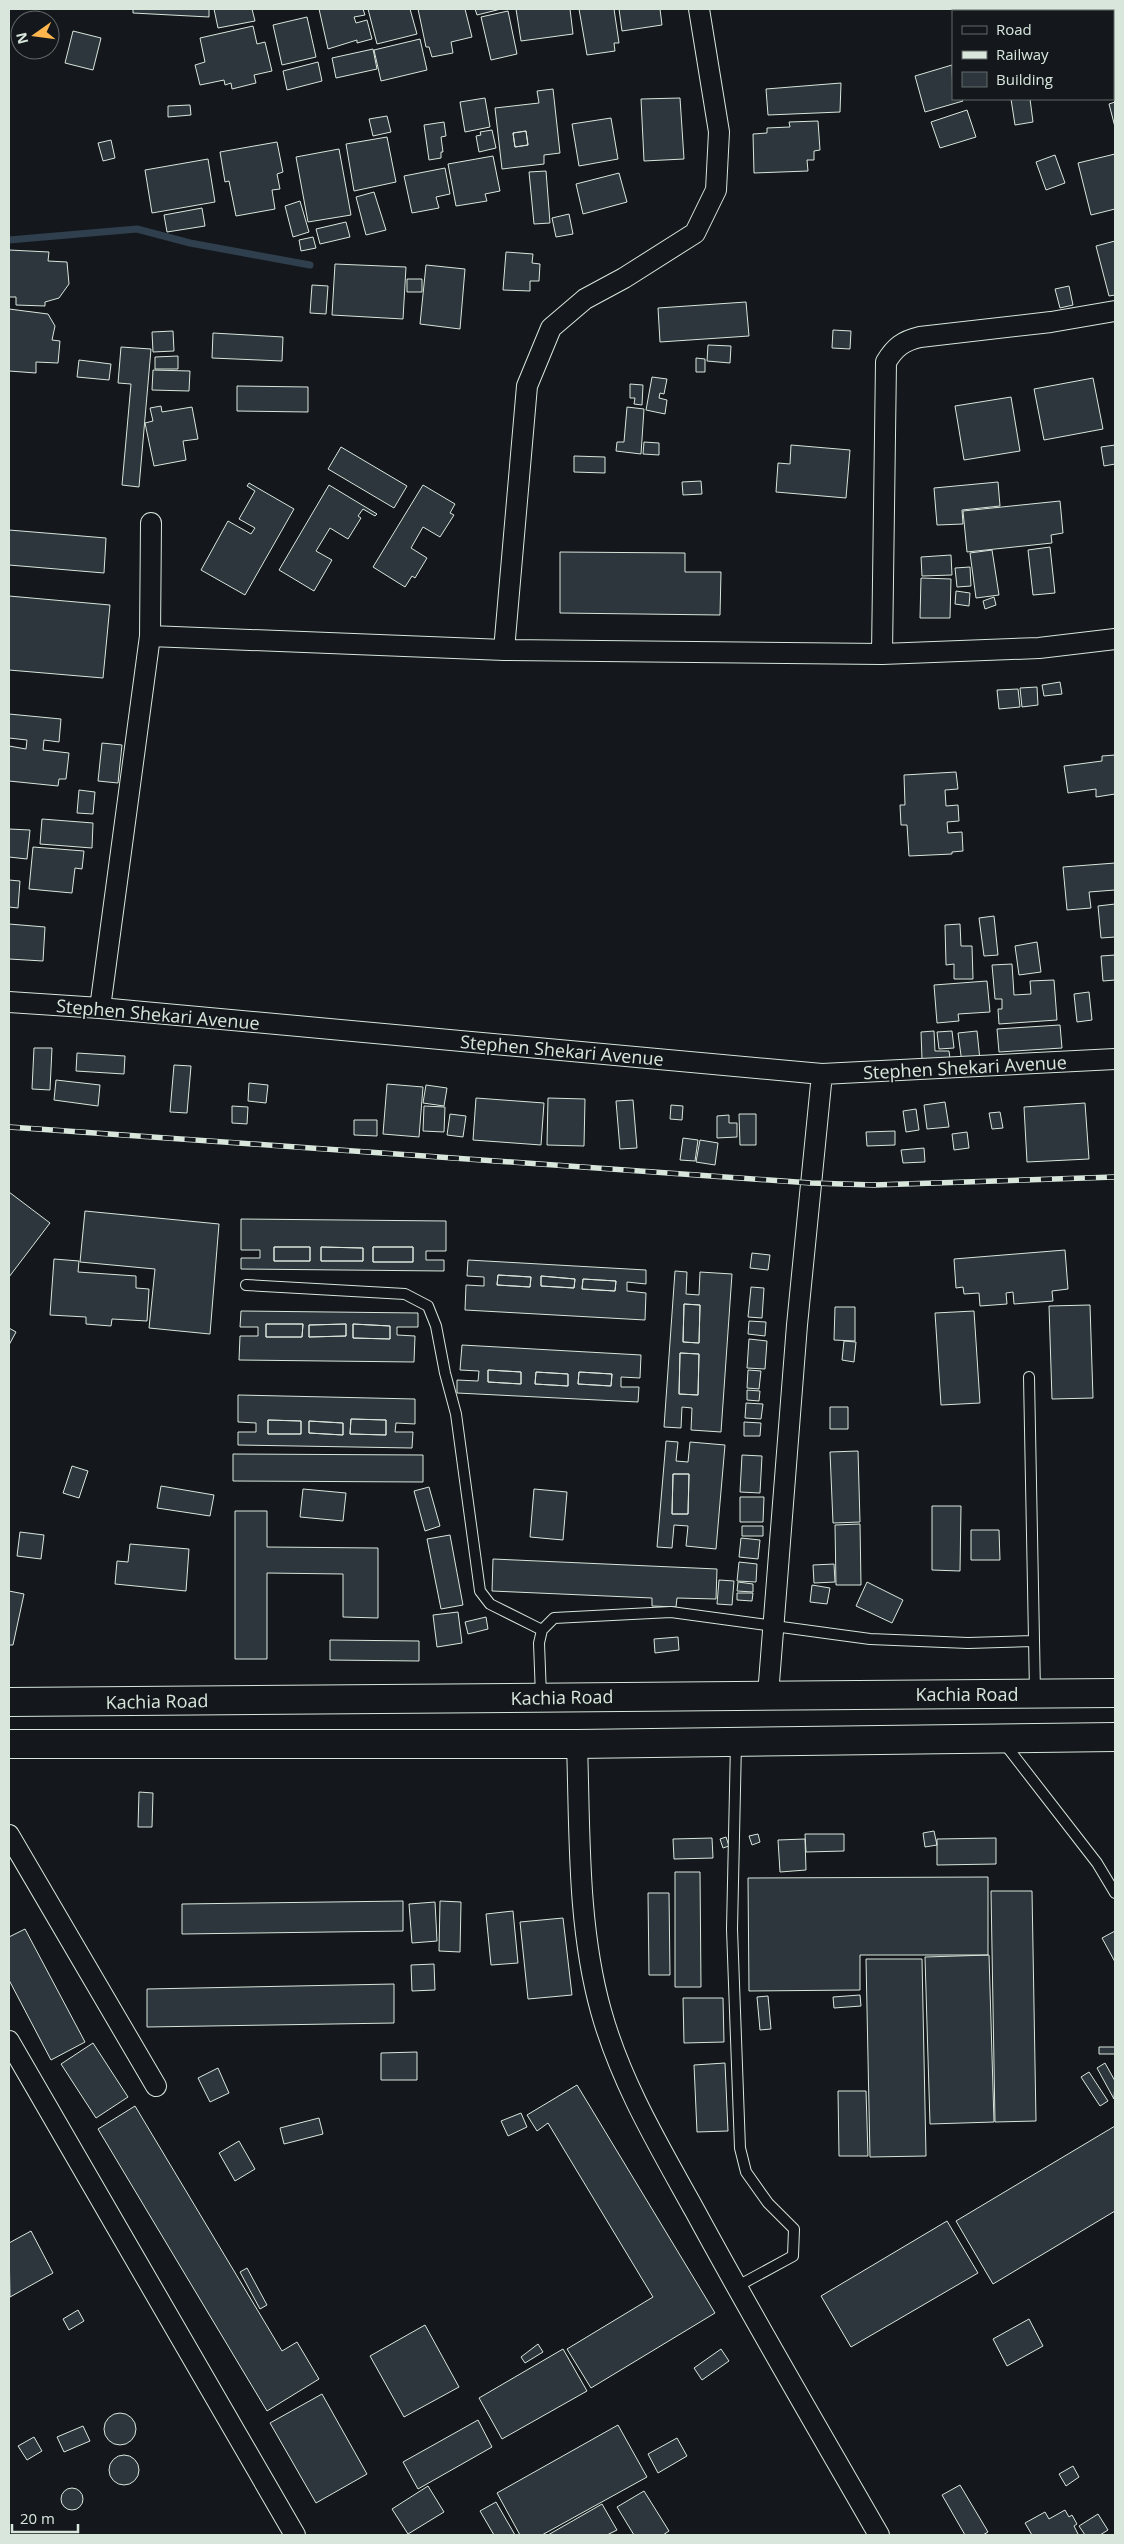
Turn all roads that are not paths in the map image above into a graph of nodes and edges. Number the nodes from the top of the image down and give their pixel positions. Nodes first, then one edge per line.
1 (699, 9) edge
2 (1115, 311) edge
3 (151, 523) dead end
4 (150, 636) junction
5 (1115, 639) edge
6 (504, 650) junction
7 (882, 654) junction
8 (9, 1002) edge
9 (100, 1008) junction
10 (1115, 1059) edge
11 (822, 1074) junction
12 (246, 1285) dead end
13 (1029, 1377) dead end
14 (774, 1625) junction
15 (542, 1630) junction
16 (1033, 1641) junction
17 (1115, 1692) edge
18 (1035, 1693) junction
19 (768, 1695) junction
20 (541, 1697) junction
21 (9, 1702) edge
22 (1115, 1737) edge
23 (1001, 1738) junction
24 (736, 1742) junction
25 (9, 1744) edge
26 (577, 1744) junction
27 (9, 1835) edge
28 (1115, 1893) edge
29 (9, 2041) edge
30 (156, 2086) dead end
31 (736, 2287) junction
32 (295, 2535) edge
33 (879, 2535) edge

1 - 6 street
2 - 7 street
3 - 4 street
4 - 6 street
4 - 9 street
5 - 7 street
6 - 7 street
8 - 9 street, Stephen Shekari Avenue
9 - 11 street, Stephen Shekari Avenue
10 - 11 street, Stephen Shekari Avenue
11 - 14 street
12 - 15 lane
13 - 16 lane
14 - 15 lane
14 - 16 lane
14 - 19 street
15 - 20 lane
16 - 18 lane
17 - 18 main road, Kachia Road
18 - 19 main road, Kachia Road
19 - 20 main road, Kachia Road
20 - 21 main road, Kachia Road
22 - 23 main road
23 - 24 main road
23 - 28 lane
24 - 26 main road
24 - 31 lane
25 - 26 main road
26 - 31 street
27 - 30 street
29 - 32 street
31 - 33 street

